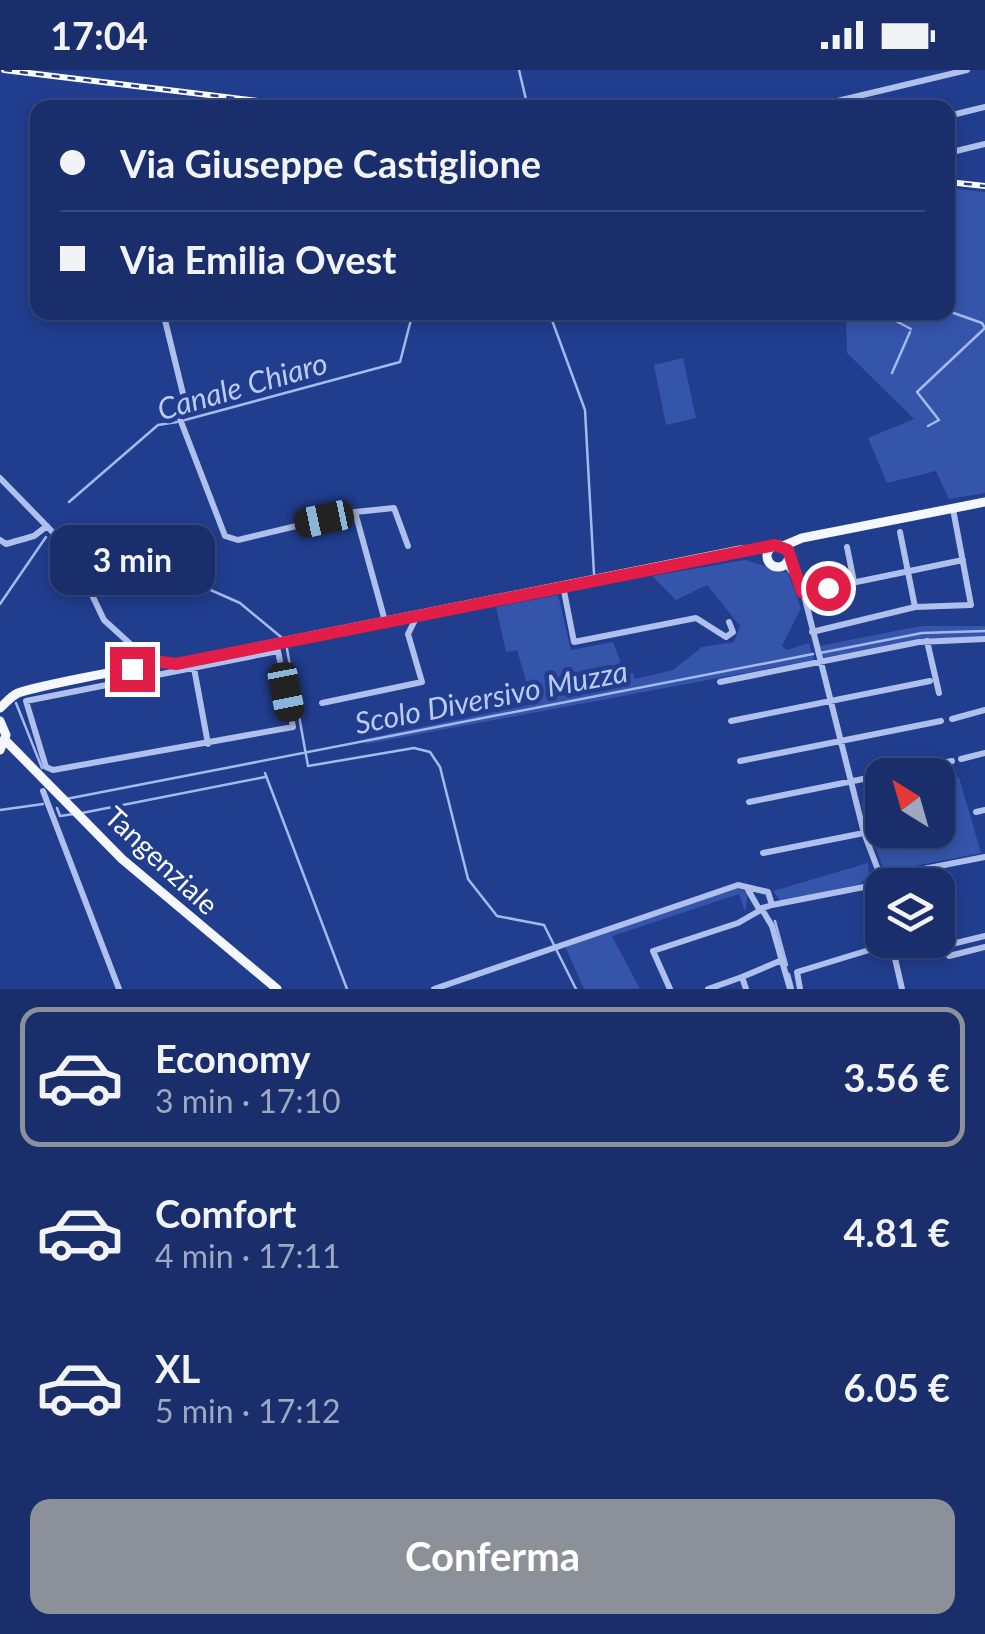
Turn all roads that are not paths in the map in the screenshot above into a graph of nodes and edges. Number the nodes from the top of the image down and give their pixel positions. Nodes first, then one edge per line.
1 (967, 70) edge
2 (841, 100) edge
3 (985, 107) edge
4 (955, 114) edge
5 (985, 144) edge
6 (955, 151) edge
7 (165, 320) edge
8 (0, 478) edge
9 (985, 502) edge
10 (953, 509) junction
11 (355, 512) junction
12 (47, 525) junction
13 (900, 532) dead end
14 (0, 540) edge
15 (408, 546) dead end
16 (846, 547) dead end
17 (771, 548) junction
18 (731, 553) junction
19 (786, 554) junction
20 (963, 560) junction
21 (769, 562) junction
22 (907, 572) junction
23 (854, 582) junction
24 (565, 586) junction
25 (801, 589) junction
26 (915, 607) junction
27 (386, 621) junction
28 (815, 625) junction
29 (407, 627) junction
30 (716, 633) dead end
31 (985, 639) edge
32 (927, 641) junction
33 (155, 661) junction
34 (820, 662) junction
35 (141, 664) junction
36 (194, 668) junction
37 (720, 682) dead end
38 (930, 682) dead end
39 (940, 693) dead end
40 (829, 701) junction
41 (7, 702) edge
42 (322, 704) dead end
43 (985, 710) edge
44 (952, 719) dead end
45 (0, 721) edge
46 (941, 721) dead end
47 (730, 722) dead end
48 (840, 741) junction
49 (208, 744) junction
50 (2, 749) edge
51 (985, 753) edge
52 (961, 759) dead end
53 (740, 761) dead end
54 (48, 775) junction
55 (865, 777) edge
56 (850, 780) junction
57 (45, 794) dead end
58 (750, 802) dead end
59 (985, 810) edge
60 (976, 812) dead end
61 (864, 833) junction
62 (763, 853) dead end
63 (985, 857) edge
64 (875, 868) edge
65 (938, 868) edge
66 (865, 885) edge
67 (746, 888) junction
68 (759, 892) junction
69 (772, 903) junction
70 (757, 906) junction
71 (772, 926) junction
72 (985, 936) edge
73 (955, 943) edge
74 (985, 947) edge
75 (865, 950) edge
76 (955, 954) edge
77 (895, 958) edge
78 (782, 960) junction
79 (742, 978) junction
80 (119, 989) edge
81 (277, 989) edge
82 (434, 989) edge
83 (670, 989) edge
84 (708, 989) edge
85 (746, 989) edge
86 (790, 989) edge
87 (800, 989) edge
88 (902, 989) edge

1 - 2 street
3 - 4 street
5 - 6 street
7 - 11 street
8 - 12 street
9 - 10 main road
10 - 19 main road
10 - 20 street
11 - 15 street
11 - 27 street
12 - 14 street
12 - 35 street
13 - 22 street
16 - 23 street
17 - 18 main road
17 - 19 main road
17 - 21 main road
18 - 21 main road
18 - 24 main road
19 - 21 main road
19 - 25 street
20 - 22 street
20 - 26 street
22 - 23 street
22 - 26 street
23 - 25 street
24 - 29 main road
24 - 30 street
25 - 28 street
26 - 28 street
27 - 29 main road
27 - 33 main road
28 - 34 street
29 - 42 street
31 - 32 street
32 - 34 street
32 - 39 street
33 - 35 main road
33 - 35 main road
34 - 37 street
34 - 40 street
35 - 36 street
35 - 41 main road
35 - 54 street
36 - 49 street
36 - 49 street
38 - 40 street
40 - 47 street
40 - 48 street
41 - 45 main road
43 - 44 street
45 - 50 main road
46 - 48 street
48 - 53 street
48 - 56 street
49 - 54 street
50 - 54 main road, Tangenziale
51 - 52 street
54 - 81 main road, Tangenziale
55 - 56 street
56 - 58 street
56 - 61 street
57 - 80 street
59 - 60 street
61 - 62 street
61 - 64 street
63 - 65 street
66 - 69 street
67 - 68 street
67 - 70 street
67 - 82 street
68 - 69 street
68 - 70 street
69 - 70 street
69 - 71 street
70 - 71 street
70 - 83 street
71 - 78 street
72 - 73 street
74 - 76 street
75 - 87 street
77 - 88 street
78 - 79 street
78 - 86 street
79 - 84 street
79 - 85 street

